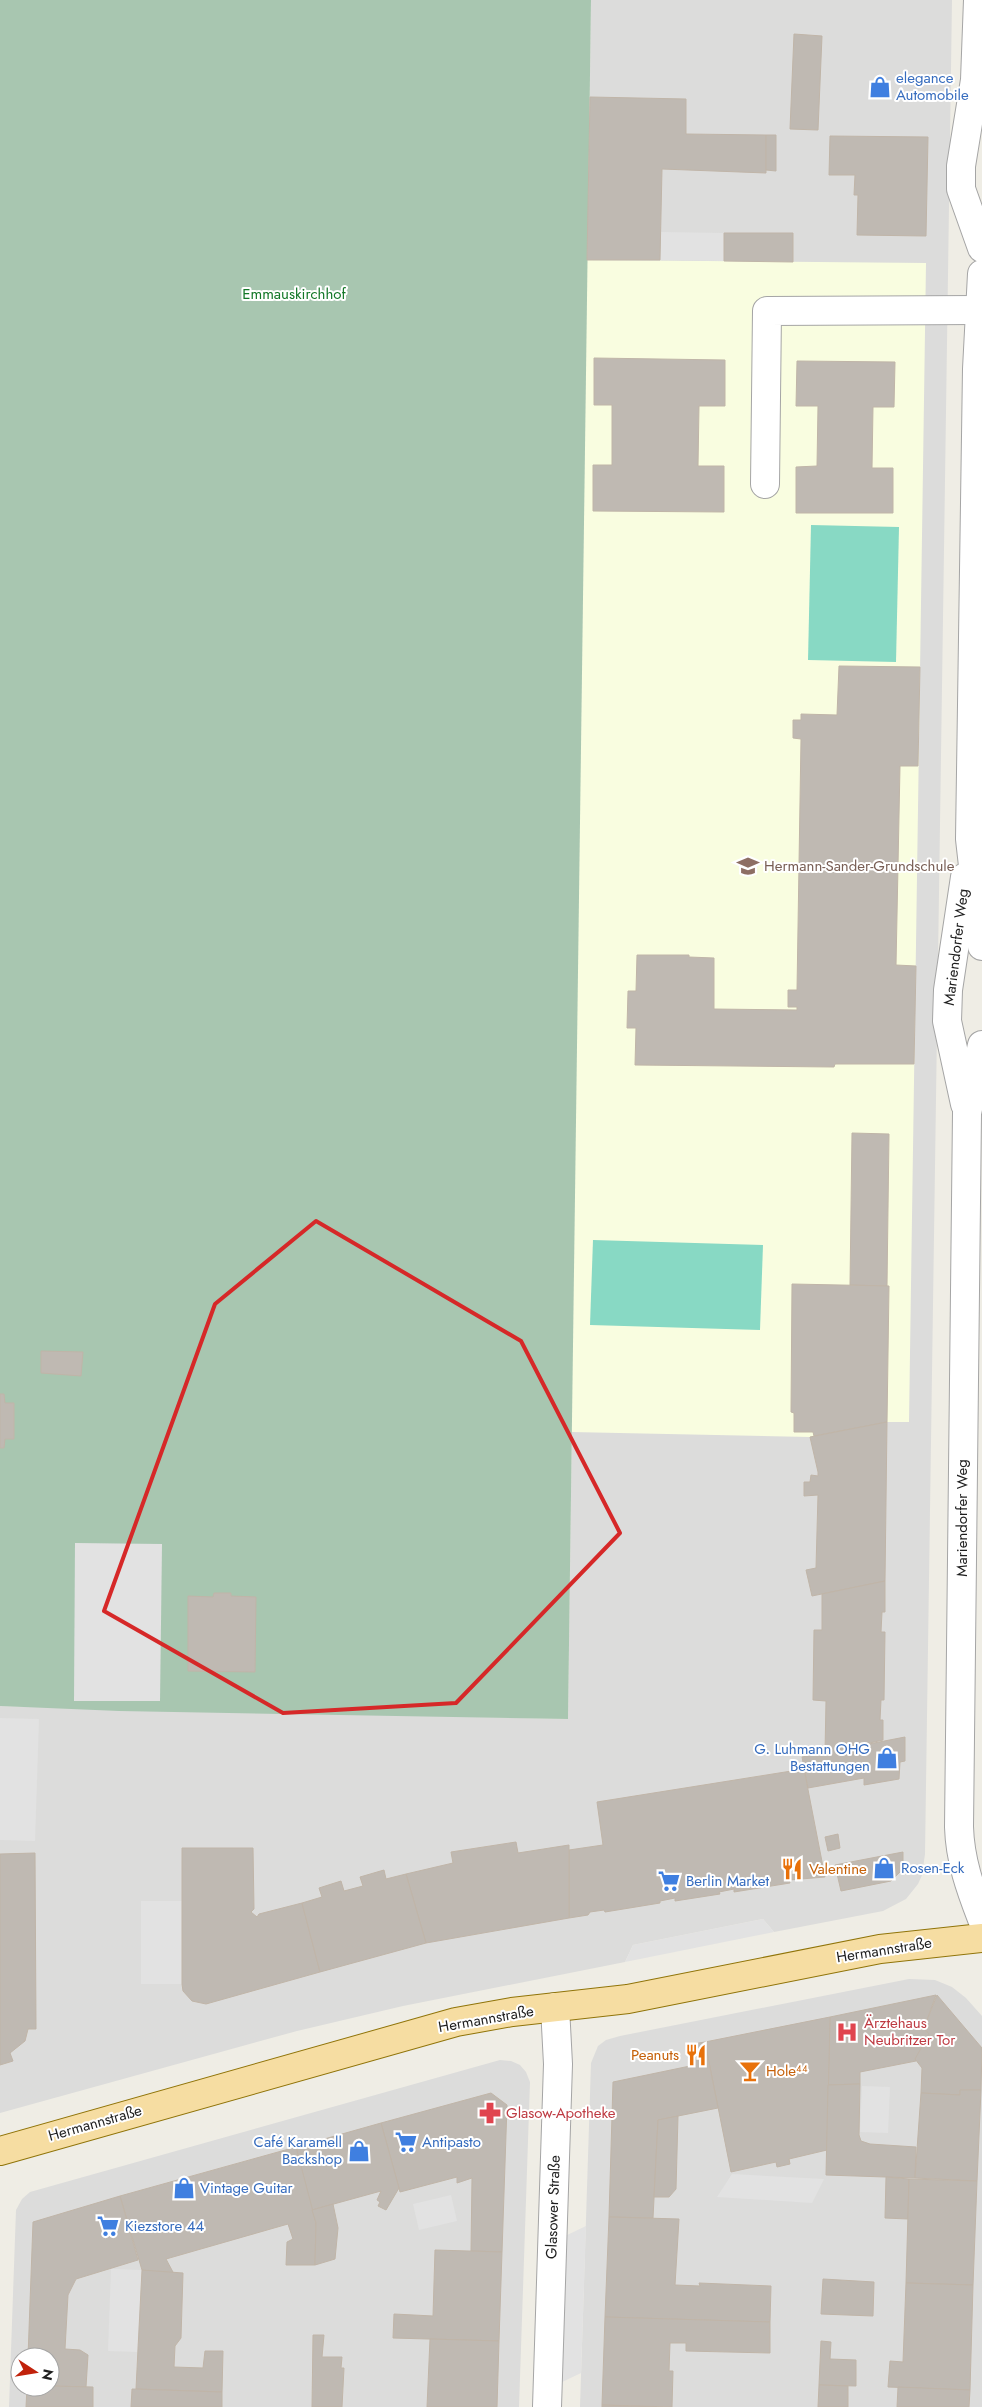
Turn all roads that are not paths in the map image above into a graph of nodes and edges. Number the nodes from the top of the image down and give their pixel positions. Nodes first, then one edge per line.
1 (978, 0) edge
2 (975, 80) junction
3 (982, 106) edge
4 (982, 248) edge
5 (982, 274) edge
6 (980, 310) junction
7 (765, 484) dead end
8 (970, 838) junction
9 (982, 946) edge
10 (982, 1045) edge
11 (967, 1113) junction
12 (982, 1919) edge
13 (982, 1938) edge
14 (555, 2007) junction
15 (0, 2151) edge
16 (547, 2407) edge

1 - 2 street
2 - 3 street
2 - 4 street
5 - 6 street, Mariendorfer Weg
6 - 7 street
6 - 8 street, Mariendorfer Weg
8 - 9 street, Mariendorfer Weg
8 - 11 street, Mariendorfer Weg
10 - 11 street, Mariendorfer Weg
11 - 12 street, Mariendorfer Weg
13 - 14 main road, Hermannstraße
14 - 15 main road, Hermannstraße
14 - 16 street, Glasower Straße

